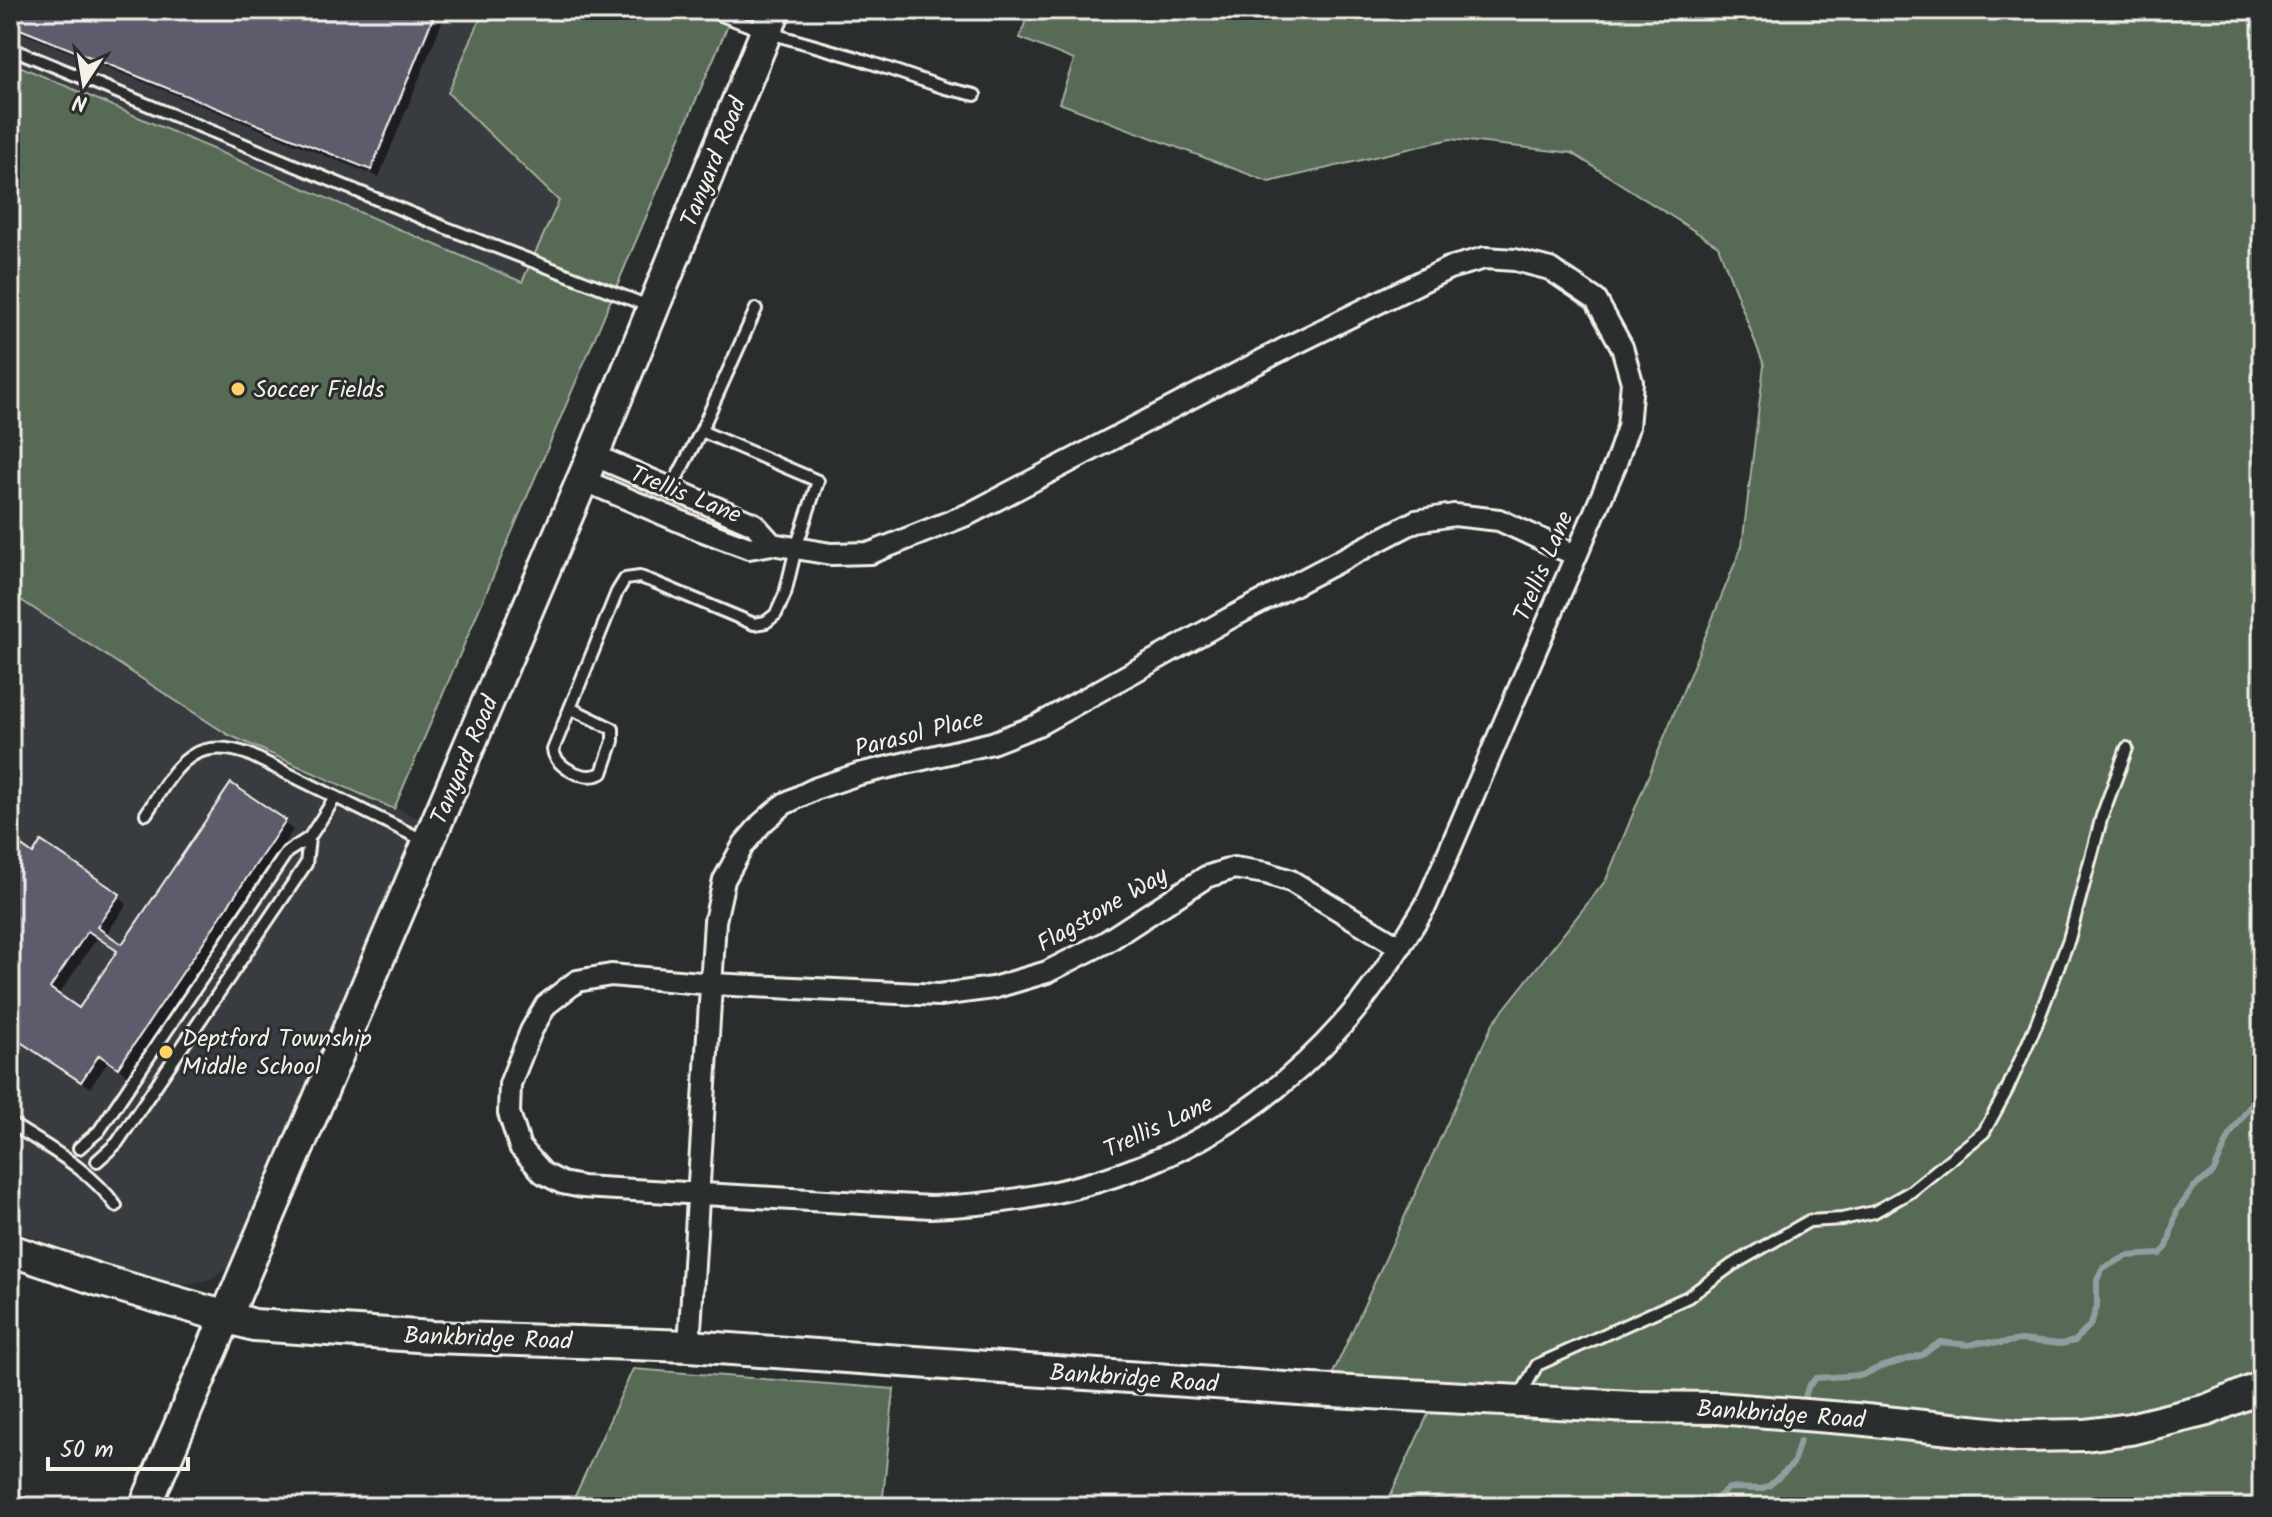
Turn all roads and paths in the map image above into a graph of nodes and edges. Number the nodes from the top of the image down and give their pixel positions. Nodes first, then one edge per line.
1 (708, 10) edge
2 (771, 21) edge
3 (10, 48) edge
4 (975, 95) dead end
5 (653, 308) junction
6 (756, 309) dead end
7 (701, 431) junction
8 (588, 468) junction
9 (671, 489) junction
10 (772, 544) junction
11 (796, 548) junction
12 (1575, 555) junction
13 (570, 708) junction
14 (2127, 748) dead end
15 (335, 798) junction
16 (146, 814) dead end
17 (309, 838) junction
18 (429, 843) junction
19 (1400, 947) junction
20 (712, 984) junction
21 (10, 1123) edge
22 (79, 1148) dead end
23 (97, 1161) dead end
24 (699, 1195) junction
25 (116, 1206) dead end
26 (10, 1250) edge
27 (226, 1317) junction
28 (689, 1346) junction
29 (2262, 1387) edge
30 (1518, 1400) junction
31 (145, 1507) edge

1 - 2 lane
2 - 4 lane
2 - 5 street, Tanyard Road
3 - 5 lane
5 - 8 street, Tanyard Road
6 - 7 lane
7 - 9 lane
7 - 11 lane
8 - 9 street, Trellis Lane
8 - 10 street, Trellis Lane
8 - 18 street, Tanyard Road
9 - 10 street, Trellis Lane
10 - 11 street, Trellis Lane
11 - 12 street, Trellis Lane
11 - 13 lane
12 - 19 street, Trellis Lane
12 - 20 street, Parasol Place
13 - 13 lane
14 - 30 lane
15 - 16 lane
15 - 17 lane
15 - 18 lane
17 - 22 lane
17 - 23 lane
18 - 27 street, Tanyard Road
19 - 20 street, Flagstone Way
19 - 24 street, Trellis Lane
20 - 24 street, Parasol Place
20 - 24 street
21 - 25 lane
24 - 28 street, Parasol Place
26 - 27 street, Bankbridge Road
27 - 28 street, Bankbridge Road
27 - 31 street, Tanyard Road
28 - 30 street, Bankbridge Road
29 - 30 street, Bankbridge Road

